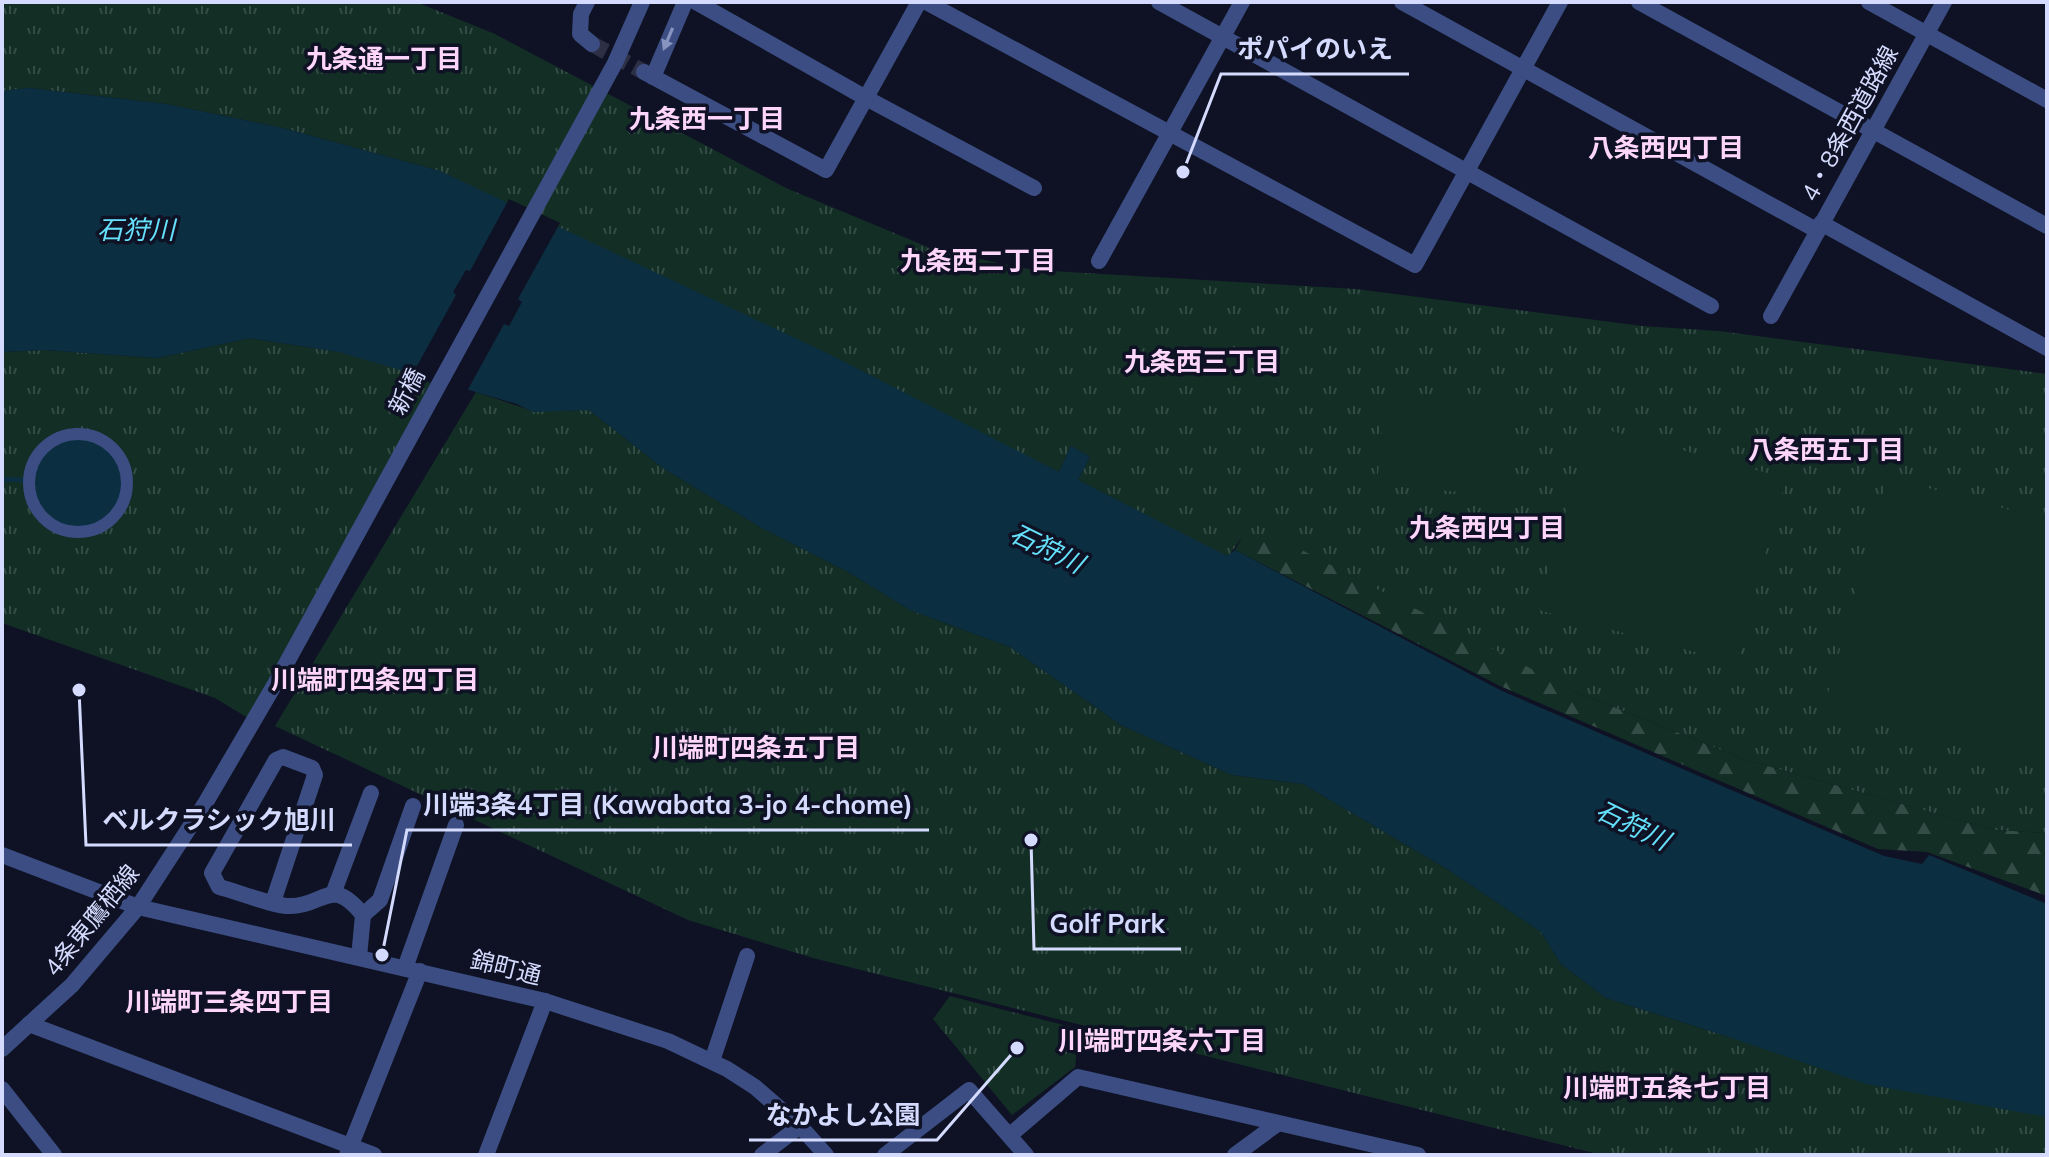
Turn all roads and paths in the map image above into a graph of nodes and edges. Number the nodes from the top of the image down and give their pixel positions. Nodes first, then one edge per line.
1 (587, 2) edge
2 (642, 2) edge
3 (685, 2) edge
4 (696, 2) edge
5 (919, 2) edge
6 (926, 2) edge
7 (1159, 2) edge
8 (1242, 2) edge
9 (1402, 2) edge
10 (1560, 2) edge
11 (1639, 2) edge
12 (1869, 2) edge
13 (1944, 2) edge
14 (1926, 34) junction
15 (1223, 37) junction
16 (586, 39) dead end
17 (1522, 68) junction
18 (866, 98) junction
19 (2047, 100) edge
20 (1872, 130) junction
21 (1170, 131) junction
22 (1468, 172) junction
23 (1034, 188) dead end
24 (2047, 226) edge
25 (1820, 227) junction
26 (1099, 261) dead end
27 (1711, 306) dead end
28 (1771, 316) dead end
29 (2047, 348) edge
30 (117, 453) joint
31 (275, 684) joint
32 (371, 793) dead end
33 (413, 806) dead end
34 (456, 825) dead end
35 (2, 855) edge
36 (333, 894) junction
37 (273, 902) junction
38 (138, 907) junction
39 (363, 915) junction
40 (747, 956) dead end
41 (359, 957) junction
42 (413, 969) junction
43 (545, 1001) junction
44 (29, 1024) junction
45 (2, 1049) edge
46 (712, 1061) junction
47 (2, 1089) edge
48 (1277, 1124) junction
49 (800, 1126) junction
50 (1010, 1135) junction
51 (349, 1151) edge
52 (54, 1155) edge
53 (374, 1155) edge
54 (486, 1155) edge
55 (762, 1155) edge
56 (826, 1155) edge
57 (885, 1155) edge
58 (1026, 1155) edge
59 (1235, 1155) edge
60 (1418, 1155) edge

1 - 16 street
2 - 31 street, 新橋
3 -> 18 street
4 - 18 street
5 - 18 street
6 - 21 street
7 - 15 street
8 - 15 street
9 - 17 street, 4・8条西道路線
10 - 17 street
11 - 20 street
12 - 14 street
13 - 14 street, 4・8条西道路線
14 - 19 street
14 - 20 street, 4・8条西道路線
15 - 21 street
15 - 22 street
17 - 22 street
17 - 25 street, 4・8条西道路線
18 - 23 street
20 - 24 street
20 - 25 street, 4・8条西道路線
21 - 22 street
21 - 26 street
22 - 27 street
25 - 28 street
25 - 29 street
30 - 30 street
31 - 38 street, 4条東鷹栖線
32 - 36 street
33 - 39 street
34 - 42 street
35 - 38 street, 錦町通
36 - 37 street
36 - 39 street
37 - 37 street
38 - 41 street, 錦町通
38 - 44 street, 4条東鷹栖線
39 - 41 street
40 - 46 street
41 - 42 street, 錦町通
42 - 43 street, 錦町通
42 - 51 street
43 - 46 street, 錦町通
43 - 54 street
44 - 45 street, 4条東鷹栖線
44 - 51 street
46 - 49 street, 錦町通
47 - 52 street
48 - 50 street
48 - 59 street
48 - 60 street
49 - 55 street
49 - 56 street, 錦町通
50 - 57 street
50 - 58 street
51 - 53 street

